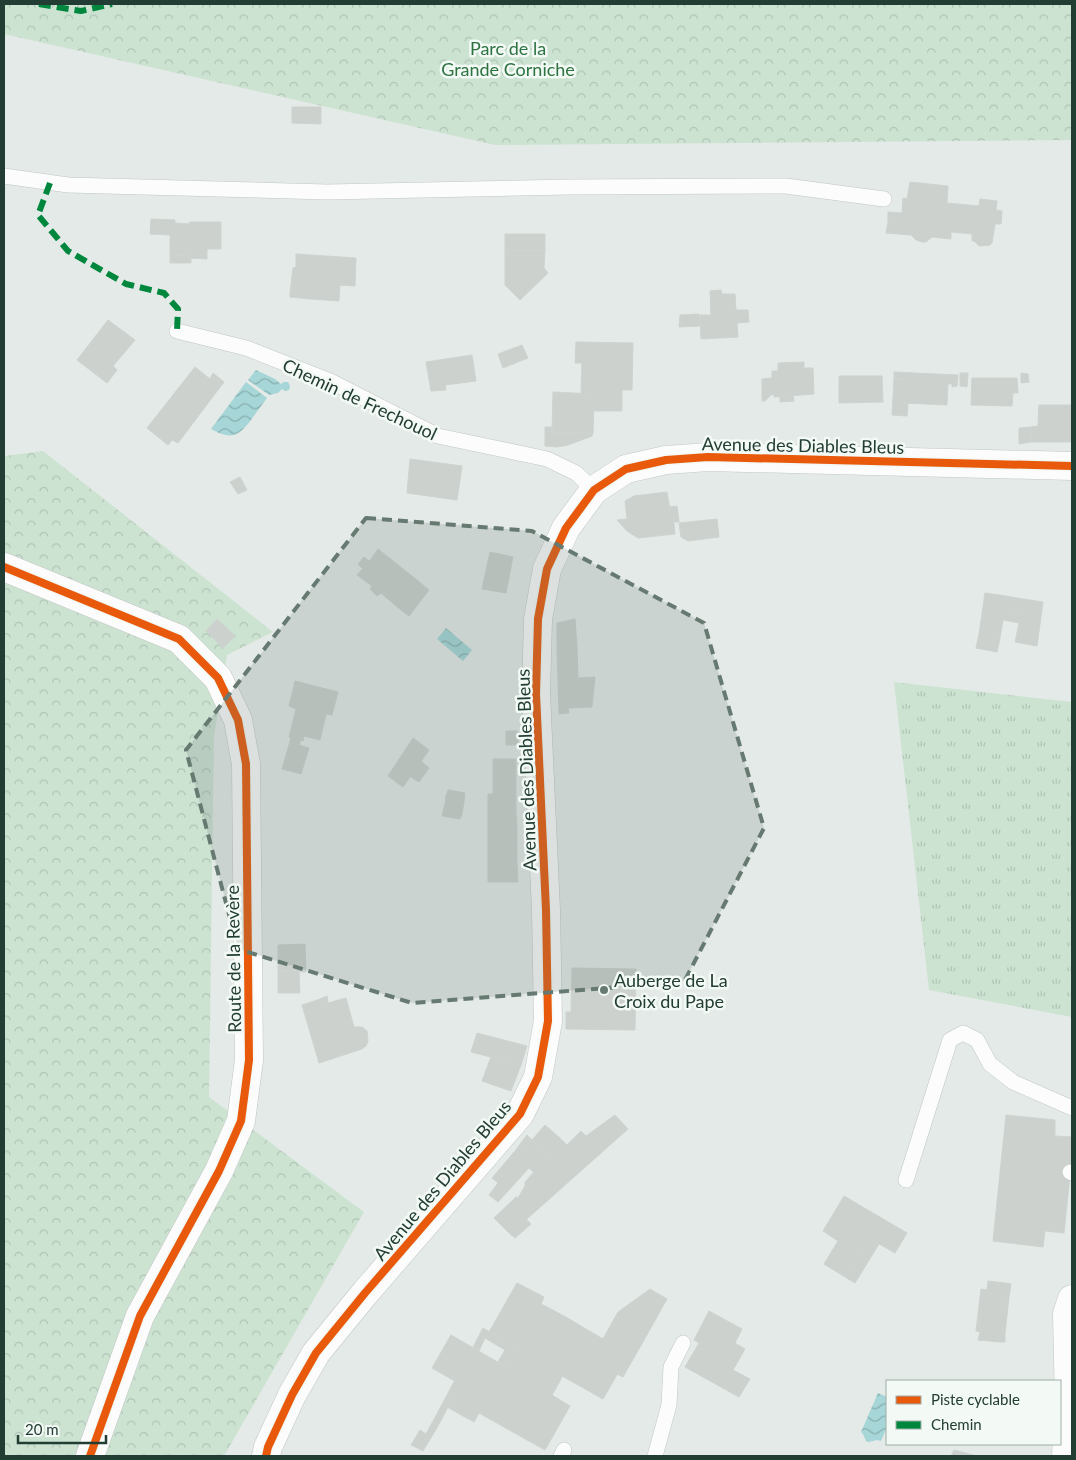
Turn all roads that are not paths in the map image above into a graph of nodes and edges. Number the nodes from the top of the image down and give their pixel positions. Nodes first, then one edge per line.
1 (4, 176) edge
2 (884, 199) dead end
3 (177, 331) dead end
4 (1072, 466) edge
5 (594, 490) junction
6 (4, 567) edge
7 (1072, 1108) edge
8 (906, 1180) dead end
9 (1072, 1300) edge
10 (683, 1343) dead end
11 (90, 1456) edge
12 (266, 1456) edge
13 (655, 1456) edge
14 (1066, 1456) edge

1 - 2 lane
3 - 5 lane, Chemin de Frechouol
4 - 5 main road, Avenue des Diables Bleus
5 - 12 main road, Avenue des Diables Bleus
6 - 11 main road, Route de la Revère
7 - 8 lane
9 - 14 main road
10 - 13 lane

